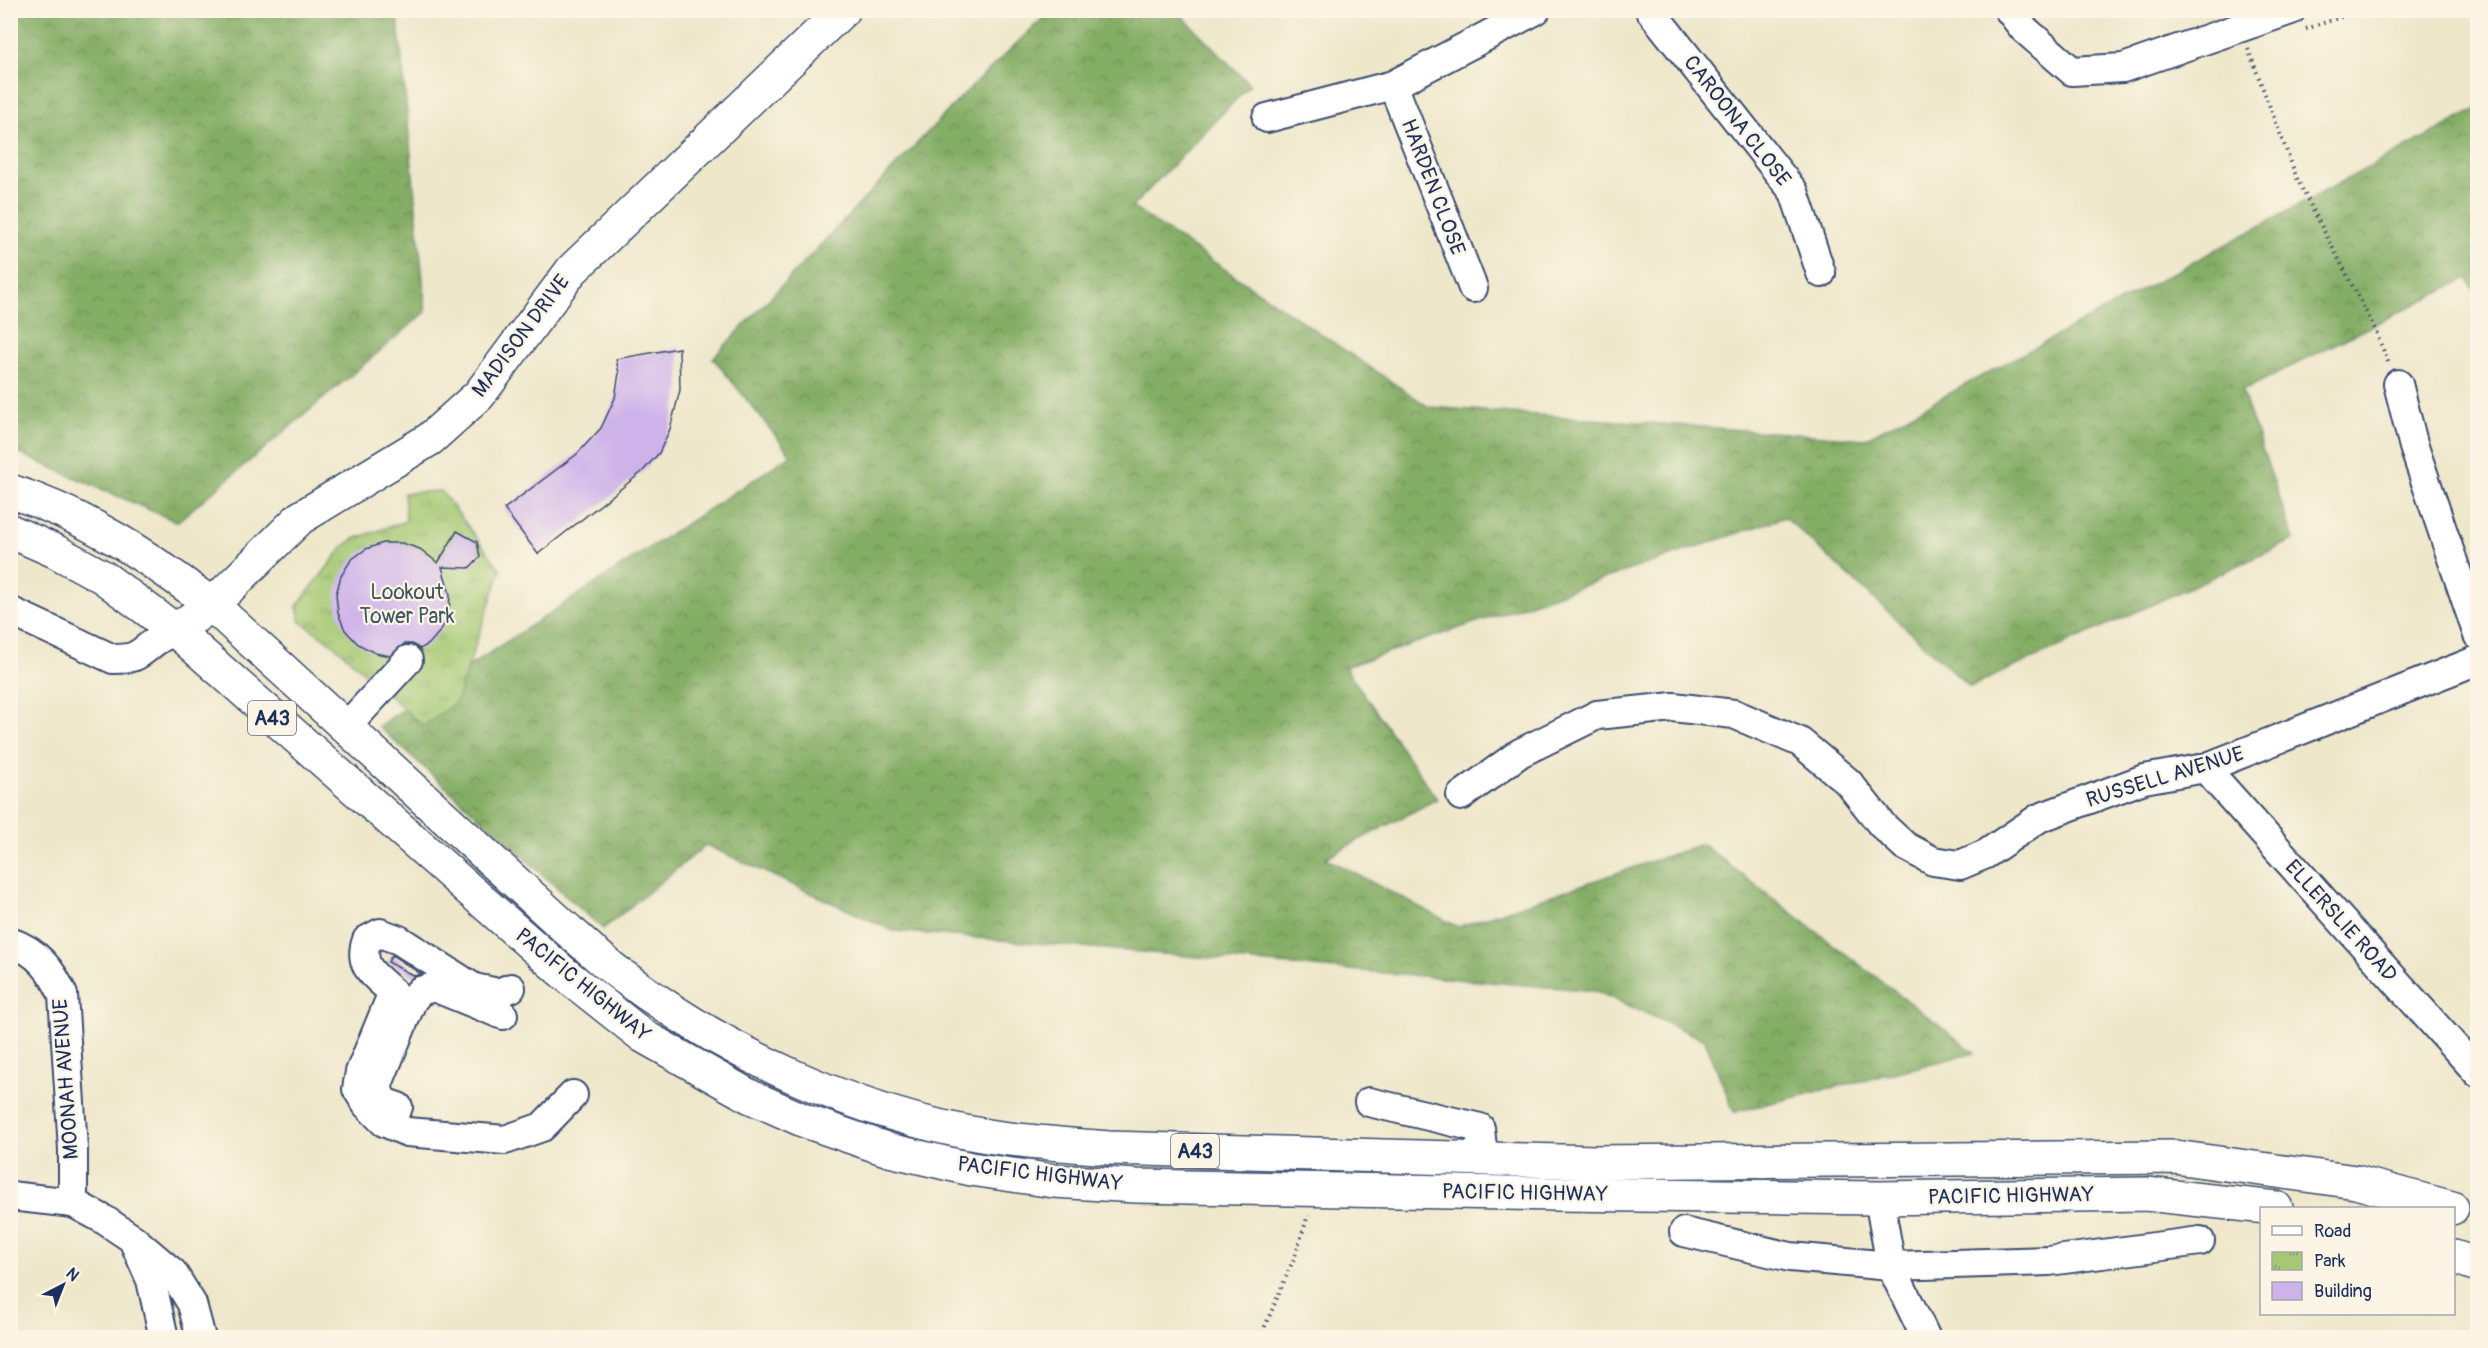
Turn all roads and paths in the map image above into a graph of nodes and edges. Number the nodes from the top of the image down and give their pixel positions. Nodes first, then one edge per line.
1 (843, 10) edge
2 (1536, 10) edge
3 (1650, 10) edge
4 (2009, 10) edge
5 (2291, 10) edge
6 (2247, 49) dead end
7 (1393, 85) junction
8 (1267, 118) dead end
9 (1821, 273) dead end
10 (1473, 288) dead end
11 (2398, 384) joint
12 (10, 490) edge
13 (10, 531) edge
14 (212, 605) junction
15 (10, 611) edge
16 (175, 630) junction
17 (2478, 634) edge
18 (408, 660) dead end
19 (2478, 660) edge
20 (346, 727) junction
21 (2205, 768) junction
22 (1461, 796) dead end
23 (10, 942) edge
24 (511, 988) dead end
25 (503, 1015) dead end
26 (2478, 1073) edge
27 (573, 1095) dead end
28 (1369, 1102) dead end
29 (450, 1135) junction
30 (1483, 1158) junction
31 (1317, 1188) junction
32 (10, 1196) edge
33 (1879, 1198) junction
34 (73, 1203) junction
35 (2260, 1207) edge
36 (2446, 1207) edge
37 (2455, 1210) edge
38 (2478, 1217) edge
39 (1684, 1232) dead end
40 (133, 1239) junction
41 (2200, 1241) dead end
42 (2455, 1257) edge
43 (2478, 1265) edge
44 (1891, 1266) junction
45 (164, 1338) edge
46 (201, 1338) edge
47 (1260, 1338) edge
48 (1926, 1338) edge

1 - 14 main road, MADISON DRIVE
2 - 7 street
3 - 9 street, CAROONA CLOSE
4 - 5 street
6 - 11 path
7 - 8 street
7 - 10 street, HARDEN CLOSE
11 - 17 street
12 - 14 main road, PACIFIC HIGHWAY / A43
13 - 16 main road, PACIFIC HIGHWAY / A43
14 - 16 main road, MADISON DRIVE
14 - 20 main road, PACIFIC HIGHWAY / A43
15 - 16 street
16 - 31 main road, PACIFIC HIGHWAY / A43
18 - 20 street
19 - 21 street, RUSSELL AVENUE
20 - 30 main road, PACIFIC HIGHWAY / A43
21 - 22 street, RUSSELL AVENUE
21 - 26 street, ELLERSLIE ROAD
23 - 34 street, MOONAH AVENUE
24 - 29 street
25 - 29 street
27 - 29 street
28 - 30 street, PACIFIC HIGHWAY
30 - 36 main road, PACIFIC HIGHWAY / A43
31 - 33 main road, PACIFIC HIGHWAY / A43
31 - 47 path
32 - 34 street
33 - 35 main road, PACIFIC HIGHWAY / A43
33 - 44 street
34 - 40 street
37 - 38 main road, PACIFIC HIGHWAY / A43
39 - 44 street
40 - 45 street
40 - 46 street
41 - 44 street
42 - 43 main road
44 - 48 street

